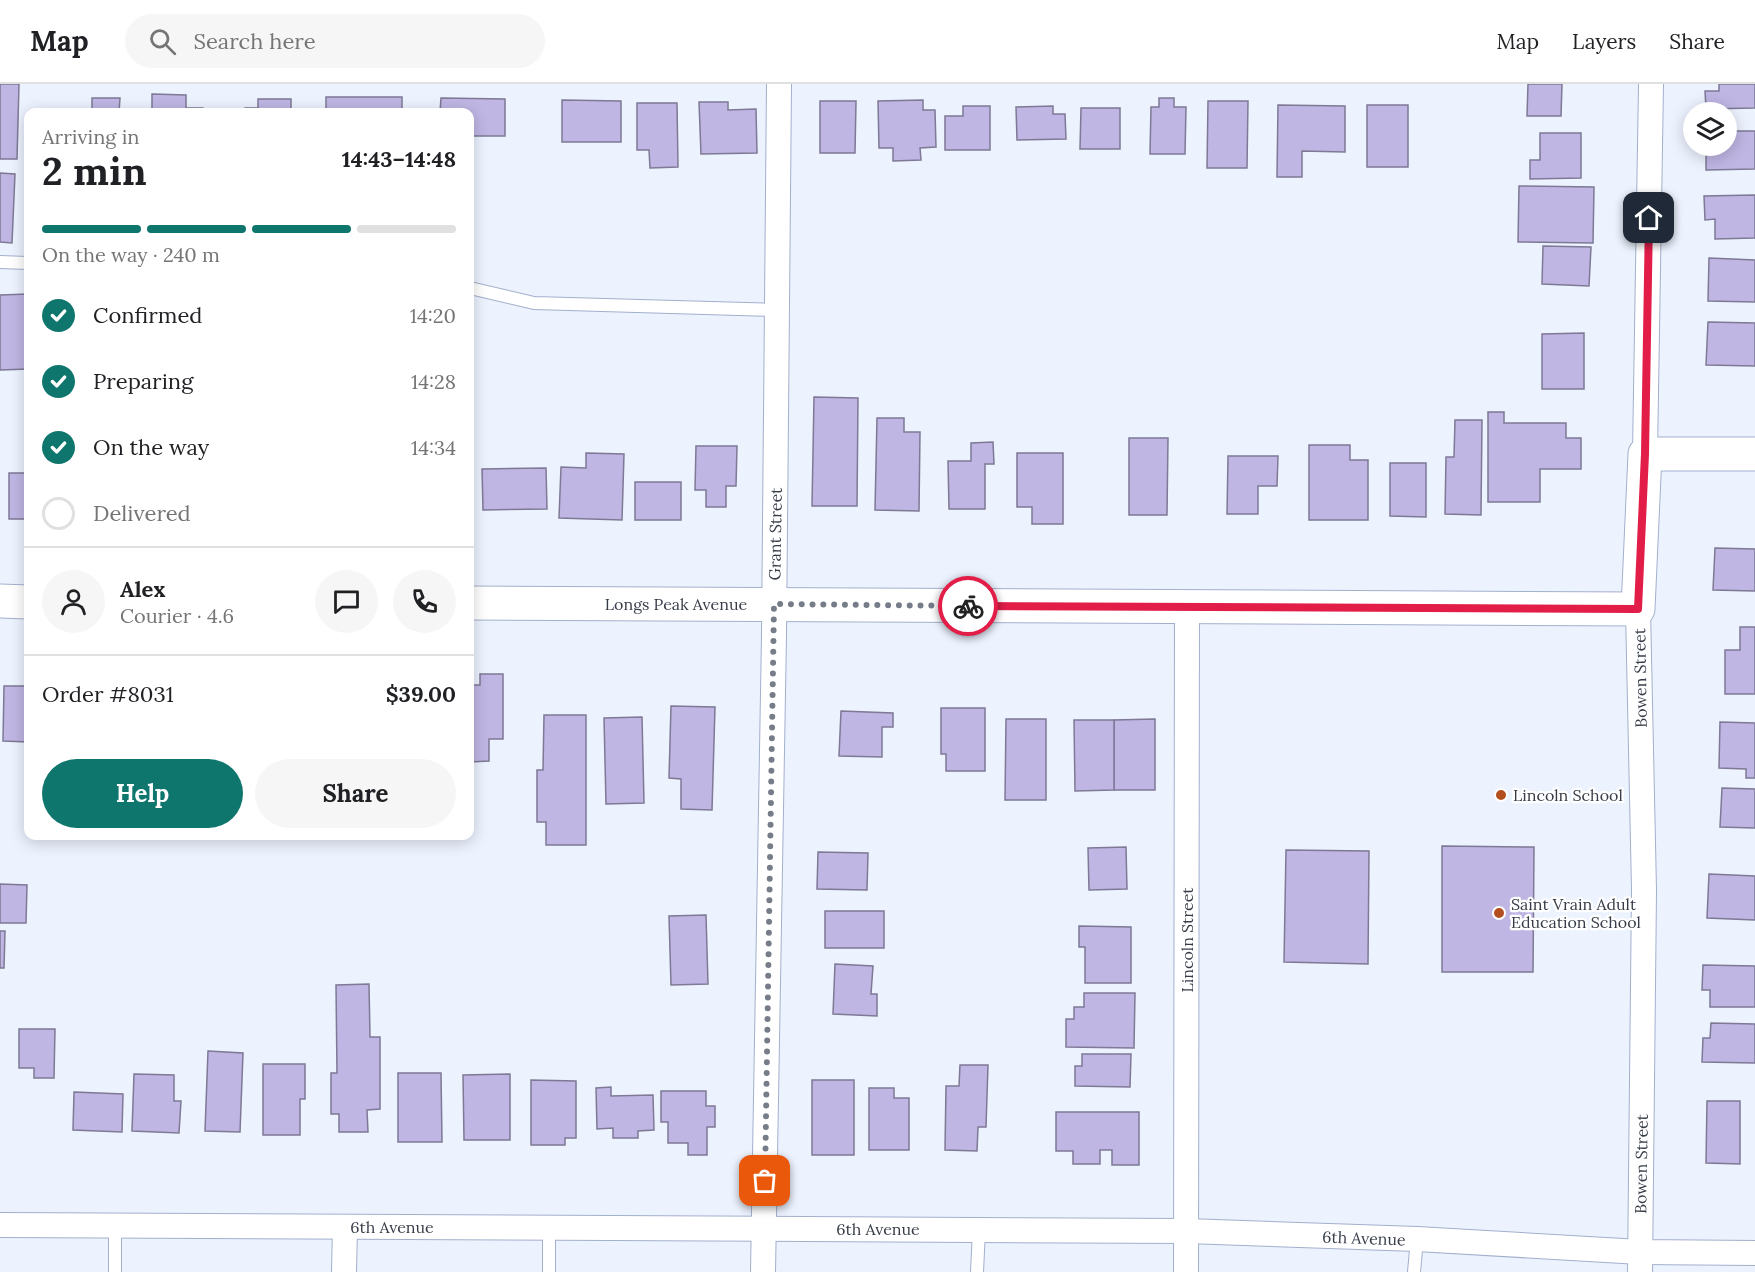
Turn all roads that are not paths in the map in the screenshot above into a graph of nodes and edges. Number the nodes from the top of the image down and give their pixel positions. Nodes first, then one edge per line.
1 (779, 84) edge
2 (1651, 84) edge
3 (0, 262) edge
4 (24, 263) edge
5 (474, 289) edge
6 (777, 310) junction
7 (1645, 454) junction
8 (1755, 454) edge
9 (0, 602) edge
10 (24, 602) edge
11 (474, 603) edge
12 (774, 604) junction
13 (1187, 608) junction
14 (1638, 609) junction
15 (0, 1226) edge
16 (115, 1226) junction
17 (345, 1227) junction
18 (549, 1228) junction
19 (764, 1229) junction
20 (979, 1230) junction
21 (1187, 1231) junction
22 (1417, 1239) junction
23 (1755, 1253) edge
24 (1640, 1262) edge
25 (115, 1272) edge
26 (344, 1272) edge
27 (549, 1272) edge
28 (763, 1272) edge
29 (977, 1272) edge
30 (1186, 1272) edge
31 (1414, 1272) edge

1 - 6 street, Grant Street
2 - 7 street, Bowen Street
3 - 4 lane
5 - 6 lane
6 - 12 street, Grant Street
7 - 8 street
7 - 14 street, Bowen Street
9 - 10 street
11 - 12 street, Longs Peak Avenue
12 - 13 street, Longs Peak Avenue
12 - 19 street, Grant Street
13 - 14 street, Longs Peak Avenue
13 - 21 street, Lincoln Street
14 - 24 street, Bowen Street
15 - 16 street, 6th Avenue
16 - 17 street, 6th Avenue
16 - 25 lane
17 - 18 street, 6th Avenue
17 - 26 street
18 - 19 street, 6th Avenue
18 - 27 lane
19 - 20 street, 6th Avenue
19 - 28 street, Grant Street
20 - 21 street, 6th Avenue
20 - 29 lane
21 - 22 street, 6th Avenue
21 - 30 street, Lincoln Street
22 - 24 street, 6th Avenue
22 - 31 lane
23 - 24 street, 6th Avenue

